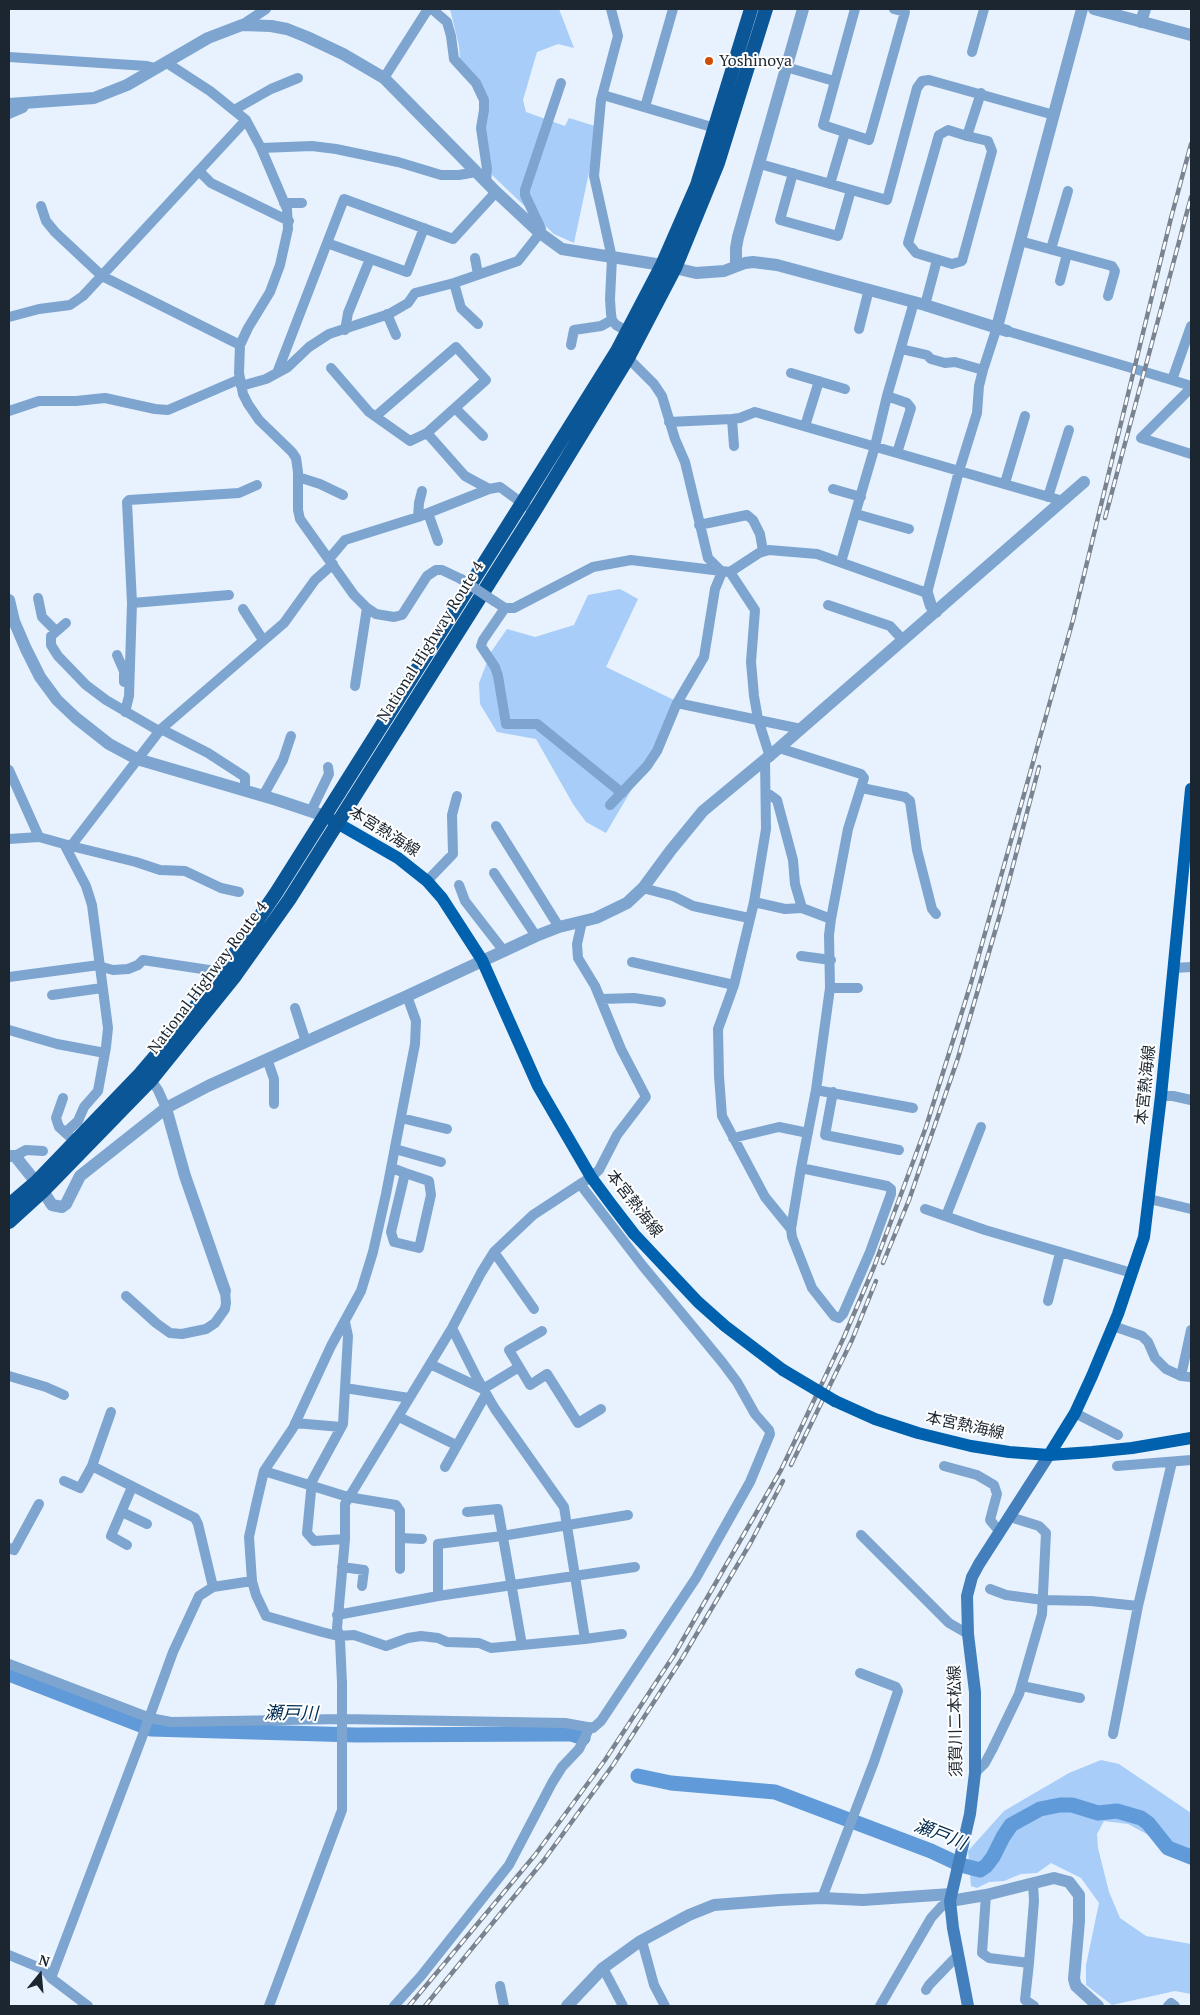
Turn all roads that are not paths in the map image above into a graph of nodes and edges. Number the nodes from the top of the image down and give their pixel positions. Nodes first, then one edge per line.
1 (266, 9) edge
2 (428, 9) edge
3 (432, 9) edge
4 (611, 9) edge
5 (673, 9) edge
6 (751, 9) edge
7 (766, 9) edge
8 (803, 9) edge
9 (855, 9) edge
10 (894, 9) edge
11 (984, 9) edge
12 (1082, 9) edge
13 (1094, 9) edge
14 (1145, 9) edge
15 (1142, 22) junction
16 (242, 25) junction
17 (1191, 35) edge
18 (972, 52) dead end
19 (9, 57) edge
20 (161, 66) junction
21 (786, 68) junction
22 (298, 78) dead end
23 (384, 78) junction
24 (834, 81) junction
25 (561, 83) dead end
26 (980, 94) junction
27 (602, 95) junction
28 (26, 103) junction
29 (9, 104) edge
30 (645, 107) junction
31 (234, 110) junction
32 (9, 114) edge
33 (1054, 115) junction
34 (246, 120) junction
35 (715, 128) junction
36 (845, 133) junction
37 (967, 136) junction
38 (261, 148) junction
39 (760, 164) junction
40 (199, 171) junction
41 (476, 172) junction
42 (793, 173) junction
43 (486, 182) junction
44 (830, 184) junction
45 (851, 190) junction
46 (1068, 191) dead end
47 (496, 192) junction
48 (284, 202) junction
49 (302, 203) dead end
50 (41, 206) dead end
51 (288, 222) junction
52 (424, 228) junction
53 (540, 233) junction
54 (1020, 241) junction
55 (327, 243) junction
56 (1051, 249) junction
57 (1067, 254) junction
58 (476, 258) dead end
59 (612, 258) junction
60 (370, 259) junction
61 (937, 260) junction
62 (736, 266) junction
63 (668, 267) junction
64 (478, 274) junction
65 (102, 276) junction
66 (1060, 281) dead end
67 (454, 283) junction
68 (869, 289) junction
69 (1108, 296) dead end
70 (919, 303) junction
71 (387, 314) junction
72 (9, 316) edge
73 (612, 320) junction
74 (478, 324) dead end
75 (1191, 326) edge
76 (859, 329) dead end
77 (1002, 329) junction
78 (345, 330) junction
79 (627, 332) junction
80 (396, 335) dead end
81 (240, 345) junction
82 (572, 345) dead end
83 (901, 348) junction
84 (628, 358) junction
85 (331, 368) dead end
86 (983, 370) junction
87 (277, 373) junction
88 (791, 373) dead end
89 (1172, 380) junction
90 (818, 381) junction
91 (241, 382) junction
92 (1191, 387) edge
93 (845, 389) dead end
94 (887, 396) junction
95 (455, 408) junction
96 (9, 411) edge
97 (376, 416) junction
98 (1025, 416) dead end
99 (732, 419) junction
100 (669, 422) junction
101 (805, 426) junction
102 (1069, 430) dead end
103 (428, 433) junction
104 (483, 436) dead end
105 (734, 446) dead end
106 (875, 446) junction
107 (898, 453) junction
108 (1191, 454) edge
109 (959, 471) junction
110 (298, 477) junction
111 (1084, 482) dead end
112 (1005, 484) junction
113 (257, 485) dead end
114 (489, 489) junction
115 (833, 489) dead end
116 (422, 491) dead end
117 (343, 495) dead end
118 (860, 496) junction
119 (1048, 496) junction
120 (1063, 501) junction
121 (528, 507) junction
122 (428, 513) junction
123 (856, 514) junction
124 (418, 518) junction
125 (699, 525) junction
126 (910, 529) dead end
127 (438, 542) dead end
128 (763, 552) junction
129 (331, 562) junction
130 (842, 562) junction
131 (726, 572) junction
132 (927, 592) junction
133 (229, 595) dead end
134 (38, 598) dead end
135 (9, 600) edge
136 (132, 603) junction
137 (828, 605) dead end
138 (367, 608) junction
139 (504, 608) junction
140 (243, 609) dead end
141 (936, 612) junction
142 (66, 623) dead end
143 (56, 631) junction
144 (263, 640) junction
145 (904, 640) junction
146 (117, 655) dead end
147 (356, 686) dead end
148 (129, 696) junction
149 (677, 703) junction
150 (125, 712) junction
151 (758, 719) junction
152 (801, 728) junction
153 (160, 730) junction
154 (290, 736) dead end
155 (771, 755) junction
156 (137, 759) junction
157 (328, 767) dead end
158 (9, 770) edge
159 (862, 788) junction
160 (1191, 789) edge
161 (245, 791) junction
162 (766, 792) junction
163 (622, 793) junction
164 (263, 796) junction
165 (457, 796) dead end
166 (610, 806) dead end
167 (311, 811) junction
168 (325, 816) junction
169 (338, 823) junction
170 (496, 826) dead end
171 (39, 837) junction
172 (9, 839) edge
173 (67, 845) junction
174 (494, 873) dead end
175 (427, 881) junction
176 (459, 886) dead end
177 (643, 888) junction
178 (239, 892) dead end
179 (754, 902) junction
180 (802, 908) junction
181 (936, 914) dead end
182 (749, 918) junction
183 (831, 919) junction
184 (582, 922) junction
185 (559, 927) junction
186 (536, 936) junction
187 (503, 950) junction
188 (801, 956) dead end
189 (482, 960) junction
190 (831, 960) junction
191 (632, 962) dead end
192 (99, 965) junction
193 (1191, 967) edge
194 (1174, 968) junction
195 (222, 972) junction
196 (9, 977) edge
197 (734, 985) junction
198 (102, 988) junction
199 (830, 988) junction
200 (858, 988) dead end
201 (52, 995) dead end
202 (407, 996) junction
203 (601, 999) junction
204 (661, 1002) dead end
205 (295, 1008) dead end
206 (9, 1030) edge
207 (306, 1042) junction
208 (105, 1053) junction
209 (267, 1060) junction
210 (151, 1080) junction
211 (816, 1090) junction
212 (833, 1092) junction
213 (1162, 1096) junction
214 (63, 1098) dead end
215 (1191, 1100) edge
216 (274, 1104) dead end
217 (166, 1108) junction
218 (913, 1108) dead end
219 (401, 1118) junction
220 (981, 1127) dead end
221 (447, 1129) dead end
222 (808, 1132) junction
223 (71, 1137) junction
224 (733, 1138) junction
225 (396, 1149) junction
226 (899, 1150) dead end
227 (19, 1151) edge
228 (43, 1151) dead end
229 (441, 1162) dead end
230 (392, 1168) junction
231 (801, 1168) junction
232 (405, 1173) junction
233 (591, 1177) junction
234 (580, 1184) junction
235 (40, 1187) junction
236 (1149, 1199) junction
237 (9, 1205) edge
238 (925, 1209) dead end
239 (1191, 1209) edge
240 (946, 1216) junction
241 (9, 1222) edge
242 (791, 1229) junction
243 (494, 1252) junction
244 (1060, 1253) junction
245 (1132, 1273) junction
246 (225, 1291) joint
247 (126, 1296) dead end
248 (1048, 1301) dead end
249 (534, 1309) dead end
250 (345, 1322) junction
251 (1113, 1326) junction
252 (452, 1328) junction
253 (542, 1330) dead end
254 (1191, 1330) edge
255 (430, 1364) junction
256 (519, 1366) junction
257 (9, 1376) edge
258 (1186, 1377) edge
259 (346, 1388) junction
260 (484, 1392) junction
261 (64, 1395) dead end
262 (409, 1398) junction
263 (602, 1409) dead end
264 (111, 1412) dead end
265 (1074, 1413) junction
266 (400, 1417) junction
267 (295, 1424) junction
268 (341, 1427) junction
269 (1118, 1435) dead end
270 (1191, 1438) edge
271 (456, 1445) junction
272 (1049, 1454) junction
273 (1191, 1460) edge
274 (1172, 1462) junction
275 (92, 1466) junction
276 (944, 1466) dead end
277 (1117, 1466) dead end
278 (445, 1467) dead end
279 (264, 1471) junction
280 (64, 1481) dead end
281 (311, 1485) junction
282 (132, 1487) junction
283 (348, 1497) junction
284 (39, 1504) dead end
285 (122, 1512) junction
286 (467, 1512) dead end
287 (628, 1515) dead end
288 (1010, 1517) junction
289 (147, 1524) dead end
290 (568, 1526) junction
291 (1000, 1532) junction
292 (861, 1535) dead end
293 (502, 1536) junction
294 (401, 1538) junction
295 (346, 1539) junction
296 (422, 1539) dead end
297 (127, 1545) dead end
298 (9, 1548) edge
299 (634, 1567) dead end
300 (342, 1568) junction
301 (400, 1569) dead end
302 (576, 1576) junction
303 (252, 1581) junction
304 (510, 1585) junction
305 (362, 1586) dead end
306 (213, 1587) junction
307 (990, 1589) dead end
308 (438, 1596) junction
309 (1043, 1600) junction
310 (1138, 1606) junction
311 (337, 1615) junction
312 (622, 1634) dead end
313 (968, 1634) junction
314 (338, 1636) junction
315 (585, 1639) junction
316 (522, 1645) junction
317 (9, 1664) edge
318 (860, 1673) dead end
319 (1022, 1686) junction
320 (1080, 1698) dead end
321 (149, 1719) junction
322 (342, 1722) junction
323 (590, 1727) junction
324 (1114, 1734) dead end
325 (975, 1773) junction
326 (1033, 1883) junction
327 (951, 1893) junction
328 (986, 1895) junction
329 (822, 1898) junction
330 (642, 1941) junction
331 (9, 1955) edge
332 (958, 1955) junction
333 (1029, 1963) junction
334 (603, 1968) junction
335 (50, 1978) junction
336 (500, 1986) dead end
337 (926, 1990) dead end
338 (573, 2004) edge
339 (88, 2006) edge
340 (269, 2006) edge
341 (394, 2006) edge
342 (504, 2006) edge
343 (623, 2006) edge
344 (665, 2006) edge
345 (880, 2006) edge
346 (968, 2006) edge
347 (1034, 2006) edge
348 (1098, 2006) edge
349 (1168, 2006) edge
350 (1175, 2006) edge

1 - 16 street
2 - 23 street
3 - 43 street
4 - 27 street
5 - 30 street
6 - 35 highway, National Highway Route 4
7 - 63 highway, National Highway Route 4
8 - 21 street
9 - 24 street
10 - 36 street
11 - 18 street
12 - 33 street
13 - 15 street
14 - 15 street
15 - 17 street
16 - 20 street
16 - 23 street
19 - 20 street
20 - 28 street
20 - 31 street
21 - 24 street
21 - 39 street
22 - 31 street
23 - 41 street
24 - 36 street
25 - 53 street
26 - 33 street
26 - 37 street
26 - 45 street
27 - 30 street
27 - 59 street
28 - 29 street
28 - 32 street
30 - 35 street
31 - 34 street
33 - 54 street
34 - 38 street
34 - 40 street
35 - 63 highway, National Highway Route 4
36 - 44 street
37 - 61 street
37 - 61 street
38 - 41 street
38 - 48 street
39 - 42 street
39 - 62 street
40 - 51 street
40 - 65 street
41 - 43 street
42 - 44 street
42 - 45 street
43 - 47 street
44 - 45 street
46 - 56 street
47 - 52 street
47 - 53 street
48 - 49 street
48 - 51 street
50 - 65 street
51 - 81 street
52 - 55 street
52 - 60 street
53 - 59 street
53 - 64 street
54 - 56 street
54 - 77 street
55 - 60 street
55 - 87 street
56 - 57 street
57 - 66 street
57 - 69 street
58 - 64 street
59 - 63 street
59 - 73 street
60 - 78 street
61 - 70 street
62 - 63 street
62 - 68 street
63 - 79 highway, National Highway Route 4
63 - 84 highway, National Highway Route 4
64 - 67 street
65 - 72 street
65 - 81 street
67 - 71 street
67 - 74 street
68 - 70 street
68 - 76 street
70 - 77 street
70 - 83 street
71 - 78 street
71 - 80 street
73 - 79 street
73 - 82 street
75 - 89 street
77 - 86 street
77 - 89 street
78 - 87 street
79 - 121 highway, National Highway Route 4
81 - 91 street
83 - 86 street
83 - 94 street
84 - 100 street
84 - 121 highway, National Highway Route 4
85 - 97 street
86 - 109 street
87 - 91 street
88 - 90 street
89 - 92 street
90 - 93 street
90 - 101 street
91 - 96 street
91 - 110 street
92 - 108 street
94 - 106 street
94 - 107 street
95 - 97 street
95 - 103 street
95 - 104 street
97 - 103 street
98 - 112 street
99 - 100 street
99 - 101 street
99 - 105 street
100 - 125 street
101 - 106 street
102 - 119 street
103 - 114 street
106 - 107 street
106 - 118 street
107 - 109 street
109 - 112 street
109 - 132 street
110 - 117 street
110 - 129 street
111 - 120 street
112 - 119 street
113 - 136 street
114 - 121 street
114 - 122 street
115 - 118 street
116 - 124 street
118 - 123 street
119 - 120 street
120 - 141 street
121 - 168 highway, National Highway Route 4
121 - 169 highway, National Highway Route 4
122 - 124 street
122 - 127 street
123 - 126 street
123 - 130 street
124 - 129 street
125 - 128 street
125 - 131 street
128 - 130 street
128 - 131 street
129 - 138 street
129 - 144 street
130 - 132 street
131 - 139 street
131 - 149 street
131 - 151 street
132 - 141 street
133 - 136 street
134 - 143 street
135 - 156 street
136 - 148 street
137 - 145 street
138 - 139 street, bridge
138 - 147 street
139 - 163 street
140 - 144 street
141 - 145 street
142 - 143 street
143 - 150 street
144 - 153 street
145 - 152 street
146 - 148 street
148 - 150 street
149 - 151 street
149 - 163 street
150 - 153 street
151 - 152 street
151 - 155 street
152 - 155 street
153 - 156 street
153 - 161 street
154 - 164 street
155 - 159 street
155 - 162 street
155 - 177 street
156 - 161 street
156 - 173 street
157 - 167 street
158 - 171 street
159 - 181 street
159 - 183 street
160 - 194 main road, 本宮熱海線
161 - 164 street
162 - 179 street
162 - 180 street
163 - 166 street
164 - 167 street
165 - 175 street
167 - 168 street
168 - 169 main road, 本宮熱海線
168 - 195 highway, National Highway Route 4
169 - 175 main road, 本宮熱海線
169 - 210 highway, National Highway Route 4
170 - 185 street
171 - 172 street
171 - 173 street
173 - 178 street
173 - 192 street
174 - 186 street
175 - 189 main road, 本宮熱海線
176 - 187 street
177 - 182 street
177 - 184 street
179 - 180 street
179 - 182 street
180 - 183 street
182 - 197 street
183 - 190 street
184 - 185 street
184 - 203 street
185 - 186 street
186 - 187 street
187 - 189 street
188 - 190 street
189 - 202 street
189 - 233 main road, 本宮熱海線
190 - 199 street
191 - 197 street
192 - 195 street
192 - 196 street
192 - 198 street
193 - 194 street
194 - 213 main road, 本宮熱海線
195 - 223 highway, National Highway Route 4
197 - 224 street
198 - 201 street
198 - 208 street
199 - 200 street
199 - 211 street
202 - 207 street
202 - 219 street
203 - 204 street
203 - 233 street
205 - 207 street
206 - 208 street
207 - 209 street
208 - 223 street
209 - 216 street
209 - 217 street
210 - 217 street
210 - 235 highway, National Highway Route 4
211 - 212 street
211 - 222 street
212 - 218 street
212 - 226 street
213 - 215 street
213 - 236 main road, 本宮熱海線
214 - 223 street
217 - 235 street
217 - 246 street
219 - 221 street
219 - 225 street
220 - 240 street
222 - 224 street
222 - 231 street
223 - 235 highway, National Highway Route 4
224 - 242 street
225 - 229 street
225 - 230 street
227 - 228 street
227 - 235 street
230 - 232 street
230 - 250 street
231 - 242 street
231 - 242 street
232 - 232 street
233 - 234 street
233 - 272 main road, 本宮熱海線, bridge
234 - 243 street
234 - 323 street
235 - 237 highway, National Highway Route 4
235 - 241 highway, National Highway Route 4
236 - 239 street
236 - 245 main road, 本宮熱海線
238 - 240 street
240 - 244 street
243 - 249 street
243 - 252 street
244 - 245 street
244 - 248 street
245 - 251 main road, 本宮熱海線
246 - 247 street
250 - 259 street
250 - 267 street
251 - 258 street
251 - 265 main road, 本宮熱海線
252 - 255 street
252 - 260 street
253 - 256 street
254 - 258 street
255 - 260 street
255 - 262 street
256 - 260 street
256 - 263 street
257 - 261 street
259 - 262 street
259 - 268 street
260 - 271 street
260 - 290 street
262 - 266 street
264 - 275 street
265 - 269 street
265 - 272 main road, 本宮熱海線
266 - 271 street
266 - 283 street
267 - 268 street
267 - 279 street
268 - 281 street
270 - 272 main road, 本宮熱海線
271 - 278 street
272 - 288 main road, 須賀川二本松線
273 - 274 street
274 - 277 street
274 - 310 street
275 - 280 street
275 - 282 street
276 - 291 street
279 - 281 street
279 - 303 street
281 - 283 street
281 - 295 street
282 - 285 street
282 - 306 street
283 - 294 street
283 - 295 street
284 - 298 street
285 - 289 street
285 - 297 street
286 - 293 street
287 - 290 street
288 - 291 main road, 須賀川二本松線
288 - 309 street
290 - 293 street
290 - 302 street
291 - 313 main road, 須賀川二本松線
292 - 313 street
293 - 304 street
293 - 308 street
294 - 296 street
294 - 301 street
295 - 300 street
299 - 302 street
300 - 305 street
300 - 311 street
302 - 304 street
302 - 315 street
303 - 306 street
303 - 314 street
304 - 308 street
304 - 316 street
306 - 321 street
307 - 309 street
308 - 311 street
309 - 310 street
309 - 319 street
310 - 324 street
311 - 314 street
312 - 315 street
313 - 325 main road, 須賀川二本松線
314 - 316 street
314 - 322 street
315 - 316 street
317 - 321 street
318 - 329 street
319 - 320 street
319 - 325 street
321 - 322 street
321 - 335 street
322 - 323 street
322 - 340 street
323 - 341 street
325 - 327 main road, 須賀川二本松線
326 - 328 street
326 - 333 street
326 - 348 street
327 - 328 street
327 - 329 street
327 - 332 main road, 須賀川二本松線
327 - 345 street
328 - 333 street
329 - 330 street
330 - 334 street
330 - 344 street
331 - 335 street
332 - 337 street
332 - 346 main road, 須賀川二本松線
333 - 347 street
334 - 338 street
334 - 343 street
335 - 339 street
336 - 342 street
349 - 350 street

